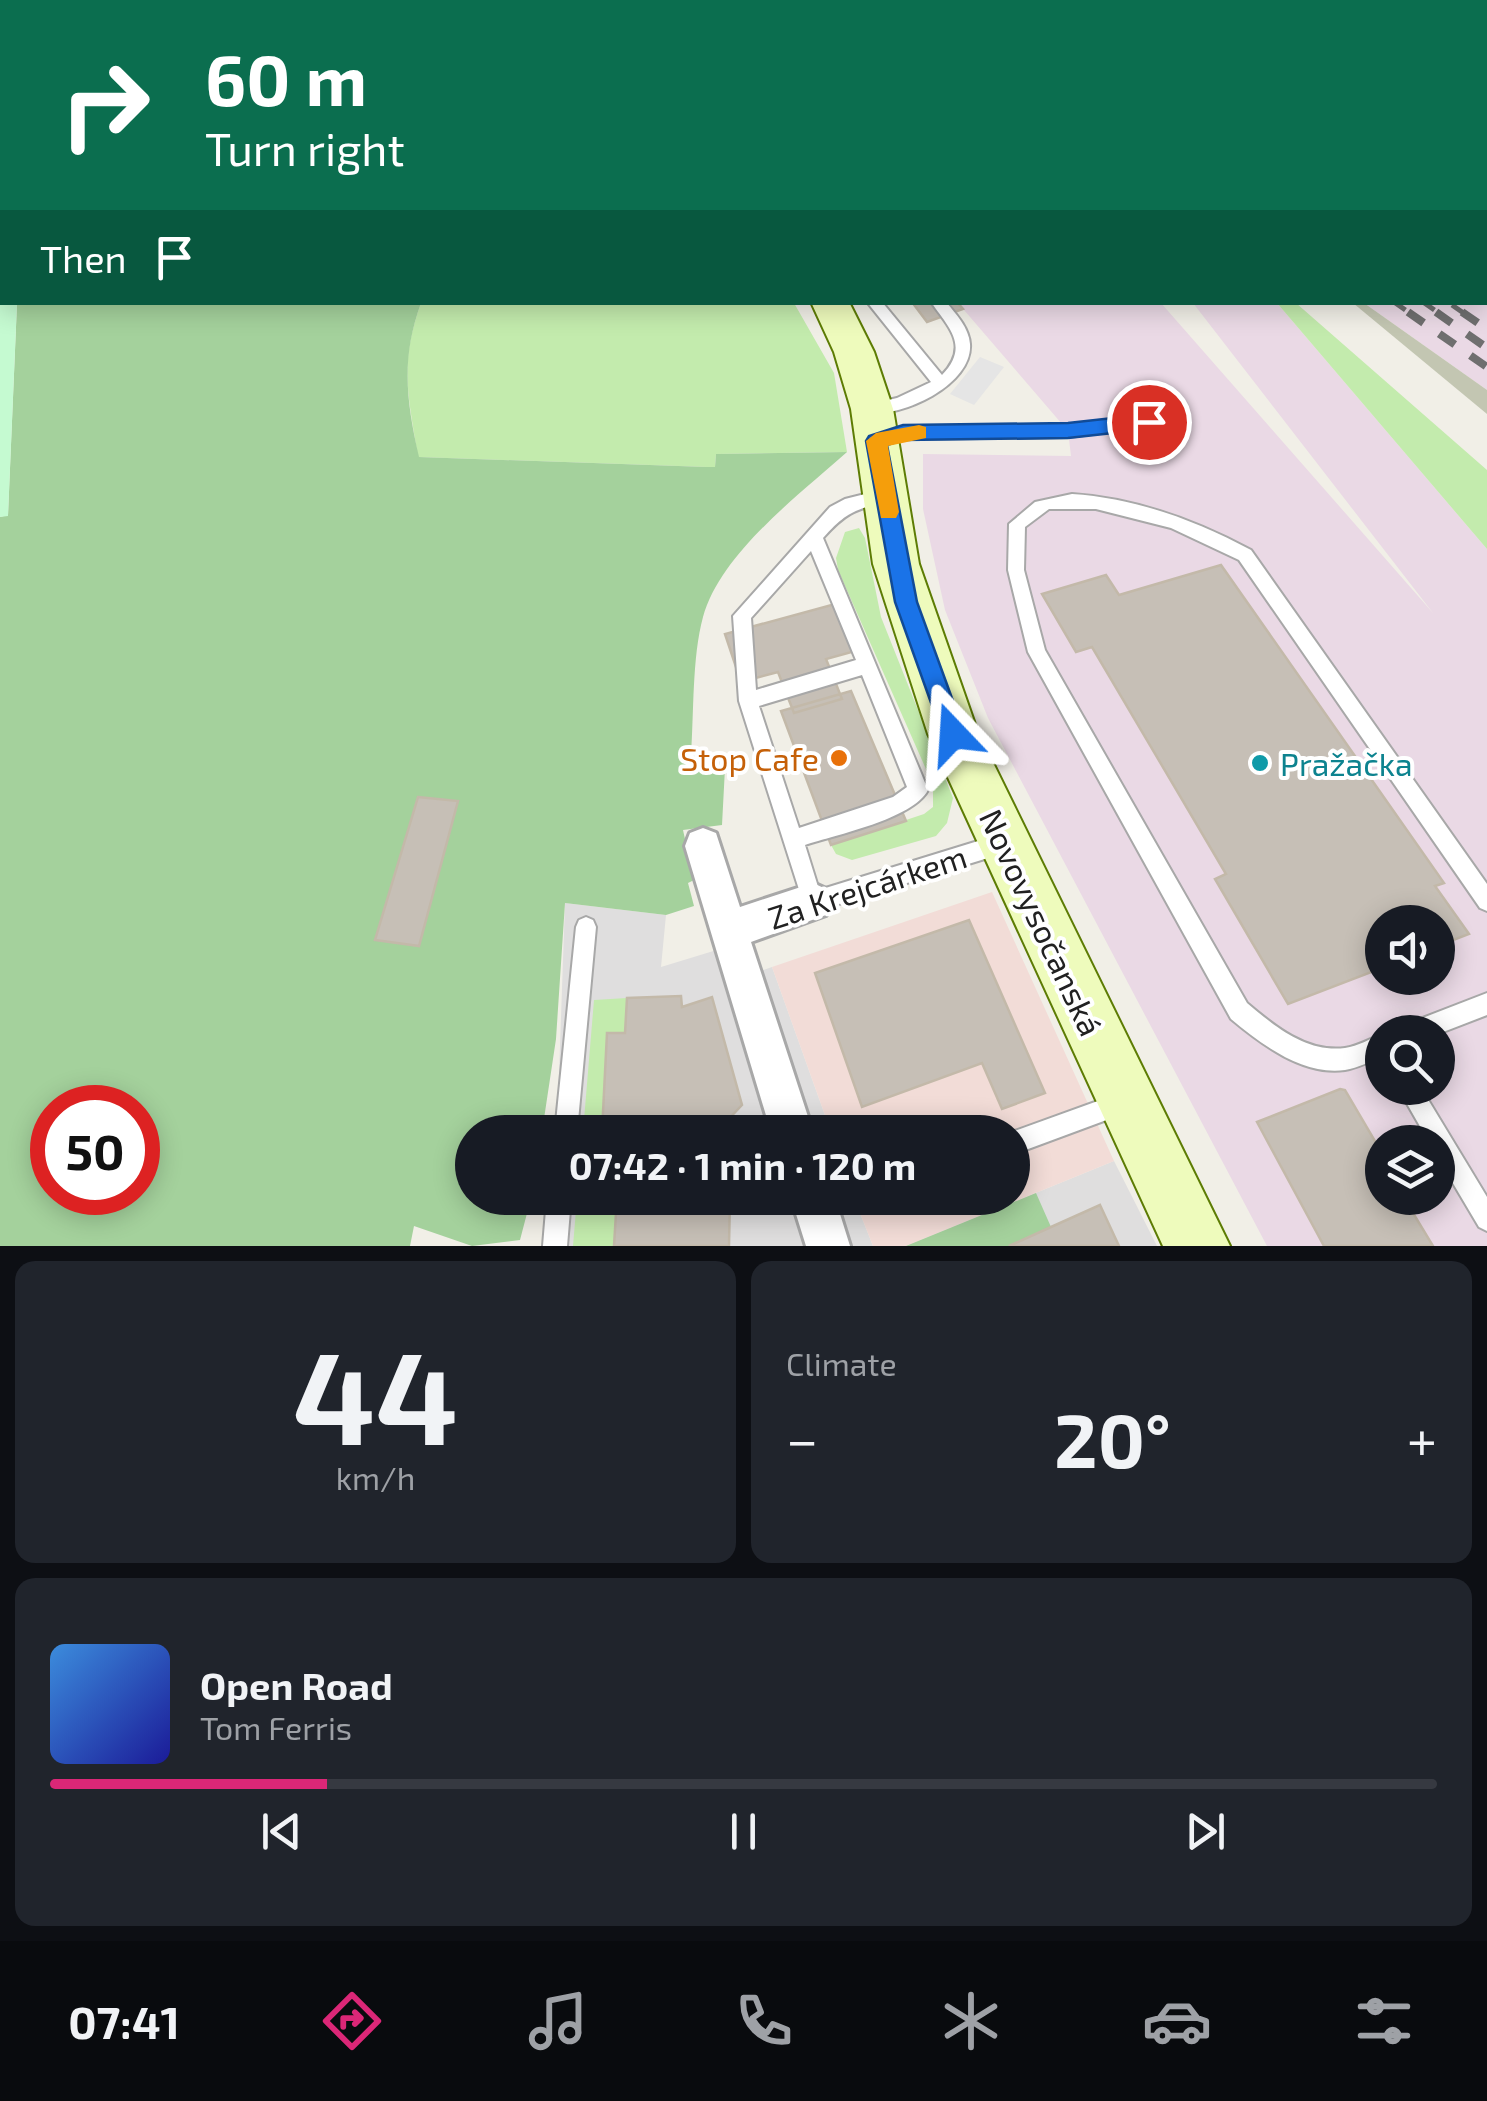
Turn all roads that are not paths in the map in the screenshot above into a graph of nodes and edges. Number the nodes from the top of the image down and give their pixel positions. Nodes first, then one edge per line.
1 (831, 305) edge
2 (876, 305) edge
3 (940, 305) edge
4 (940, 383) junction
5 (1149, 422) dead end
6 (874, 425) junction
7 (885, 495) junction
8 (814, 537) junction
9 (866, 665) junction
10 (748, 701) junction
11 (792, 840) junction
12 (1006, 842) junction
13 (704, 846) dead end
14 (1487, 901) edge
15 (813, 902) junction
16 (586, 927) dead end
17 (728, 930) junction
18 (1487, 1004) edge
19 (1455, 1016) edge
20 (1365, 1051) edge
21 (1125, 1102) junction
22 (1419, 1105) edge
23 (568, 1115) edge
24 (787, 1115) edge
25 (1030, 1137) edge
26 (557, 1215) edge
27 (818, 1215) edge
28 (1487, 1219) edge
29 (554, 1246) edge
30 (828, 1246) edge
31 (1197, 1246) edge

1 - 6 main road, Novovysočanská
2 - 4 lane
3 - 4 lane
4 - 6 lane
5 - 6 lane
6 - 7 main road, Novovysočanská
7 - 8 lane
7 - 12 main road, Novovysočanská
8 - 9 lane
8 - 10 lane
9 - 10 lane
9 - 11 lane
10 - 11 lane
11 - 15 lane
12 - 15 lane, Za Krejcárkem
12 - 21 main road, Novovysočanská
13 - 17 street, Za Krejcárkem
14 - 20 lane
15 - 17 street, Za Krejcárkem
16 - 23 lane
17 - 24 street, Za Krejcárkem
18 - 19 lane
21 - 25 lane
21 - 31 main road, Novovysočanská
22 - 28 lane
26 - 29 lane
27 - 30 street

